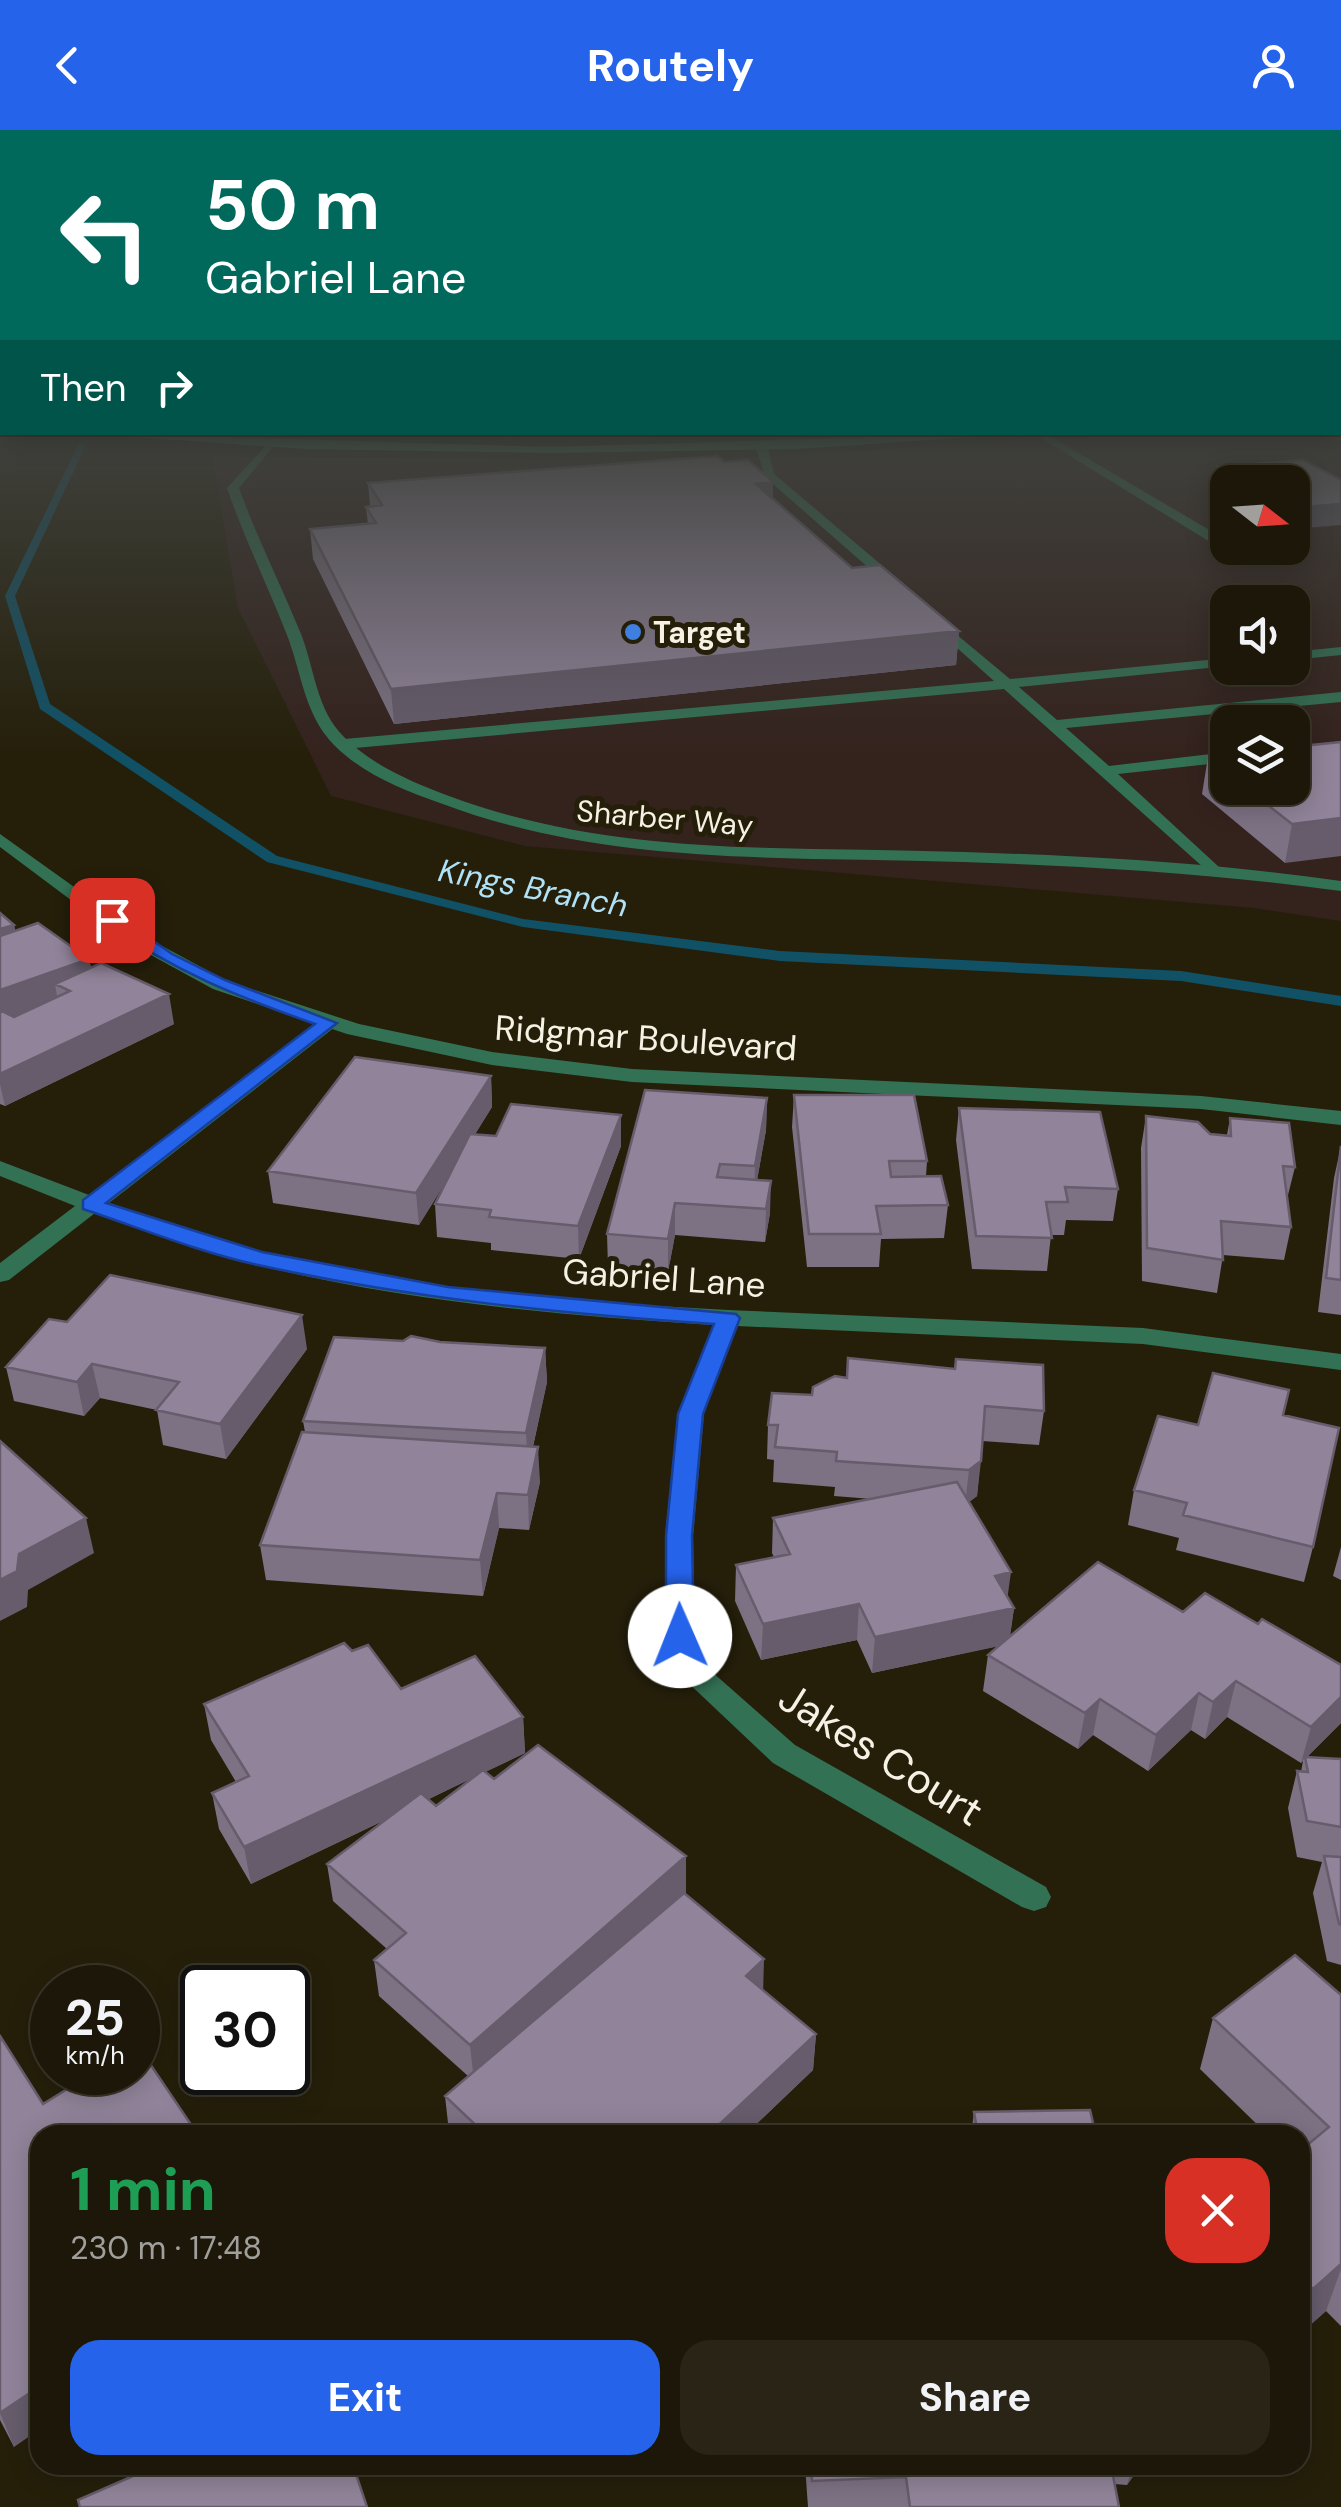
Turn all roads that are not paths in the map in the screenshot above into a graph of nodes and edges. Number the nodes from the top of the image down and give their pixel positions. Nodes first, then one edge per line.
1 (247, 533) edge
2 (836, 533) edge
3 (1341, 651) edge
4 (1310, 654) edge
5 (1210, 664) edge
6 (1007, 684) junction
7 (1341, 697) edge
8 (1052, 725) junction
9 (344, 744) junction
10 (1210, 759) edge
11 (1104, 771) junction
12 (0, 839) edge
13 (1214, 871) junction
14 (1341, 886) edge
15 (328, 1023) junction
16 (1341, 1118) edge
17 (0, 1168) edge
18 (90, 1204) junction
19 (0, 1275) edge
20 (728, 1318) junction
21 (1341, 1362) edge
22 (1034, 1897) dead end

1 - 9 street, Sharber Way
2 - 6 street
3 - 4 street
5 - 6 street
6 - 8 street
6 - 9 street
7 - 8 street
8 - 11 street
9 - 13 street, Sharber Way
10 - 11 street
11 - 13 street
12 - 15 street, Ridgmar Boulevard
13 - 14 street, Sharber Way
15 - 16 street, Ridgmar Boulevard
15 - 18 street
17 - 18 street, Gabriel Lane
18 - 19 street
18 - 20 street, Gabriel Lane
20 - 21 street, Gabriel Lane
20 - 22 street, Jakes Court

